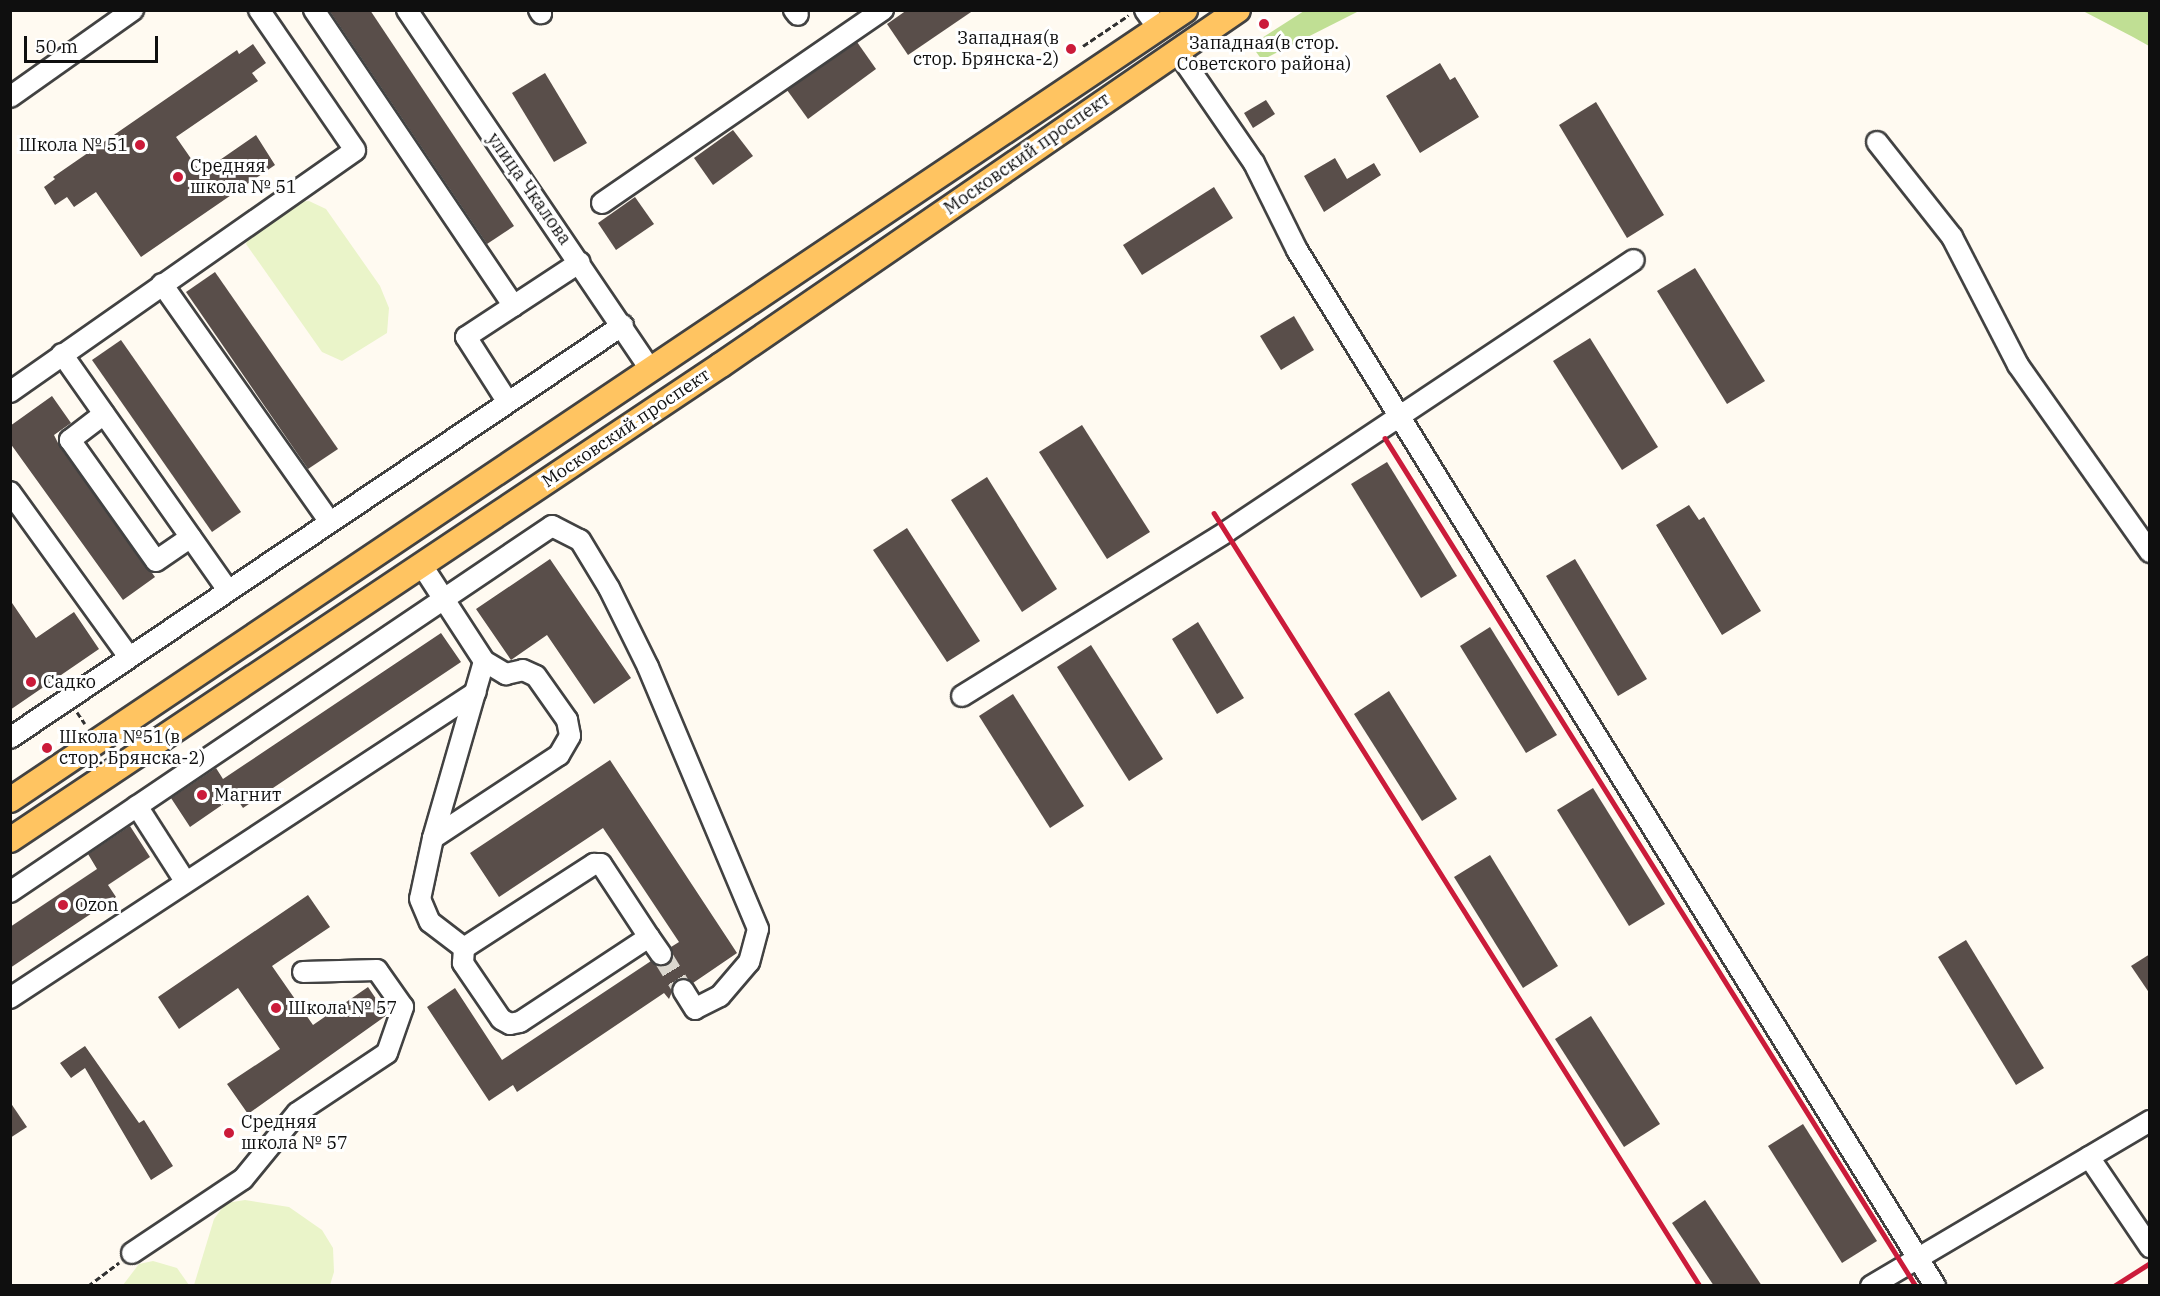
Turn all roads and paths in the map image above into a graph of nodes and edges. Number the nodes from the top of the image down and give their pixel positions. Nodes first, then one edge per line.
1 (133, 10) edge
2 (259, 10) edge
3 (314, 10) edge
4 (406, 10) edge
5 (1135, 10) edge
6 (1185, 10) edge
7 (1238, 10) edge
8 (881, 11) edge
9 (1152, 20) edge
10 (1083, 46) dead end
11 (1177, 51) junction
12 (10, 97) edge
13 (1877, 142) dead end
14 (602, 203) dead end
15 (1634, 260) dead end
16 (580, 262) junction
17 (162, 284) junction
18 (514, 306) junction
19 (623, 325) junction
20 (62, 354) junction
21 (650, 369) junction
22 (10, 392) edge
23 (507, 401) junction
24 (104, 414) junction
25 (1401, 414) junction
26 (10, 492) edge
27 (329, 521) junction
28 (191, 537) junction
29 (403, 537) junction
30 (2150, 552) edge
31 (422, 564) junction
32 (228, 590) junction
33 (444, 598) junction
34 (129, 657) junction
35 (484, 661) junction
36 (476, 693) junction
37 (962, 696) dead end
38 (10, 738) edge
39 (10, 800) edge
40 (137, 806) junction
41 (433, 838) junction
42 (10, 840) edge
43 (185, 881) junction
44 (10, 892) edge
45 (649, 937) junction
46 (464, 948) junction
47 (661, 954) tunnel mouth
48 (303, 972) dead end
49 (683, 990) tunnel mouth
50 (10, 998) edge
51 (2150, 1121) edge
52 (2089, 1157) junction
53 (2150, 1247) edge
54 (132, 1253) joint
55 (1919, 1258) junction
56 (88, 1286) edge
57 (1871, 1286) edge
58 (1935, 1286) edge

1 - 12 street
2 - 17 street
3 - 18 street
4 - 16 street, улица Чкалова
5 - 10 path
6 - 9 main road, Московский проспект
7 - 11 main road, Московский проспект
8 - 14 street
9 - 21 main road, Московский проспект
11 - 25 street
11 - 31 main road, Московский проспект
13 - 30 street
15 - 25 street
16 - 18 street
16 - 19 street, улица Чкалова
17 - 20 street
17 - 27 street
18 - 23 street
19 - 21 street, улица Чкалова
19 - 23 street
20 - 22 street
20 - 24 street
21 - 29 main road, Московский проспект
23 - 27 street
24 - 28 street
24 - 28 street
25 - 37 street
25 - 55 street
26 - 34 street
27 - 32 street
28 - 32 street
29 - 31 main road
29 - 39 main road, Московский проспект
31 - 33 street
31 - 42 main road, Московский проспект
32 - 34 street
33 - 35 street
33 - 40 street
33 - 49 street
34 - 38 street
35 - 36 street
35 - 41 street
36 - 41 street
36 - 43 street
40 - 43 street
40 - 44 street
41 - 46 street
43 - 50 street
45 - 46 street
45 - 46 street
45 - 47 street
48 - 54 street
51 - 52 street
52 - 53 street
52 - 55 street
54 - 56 path
55 - 57 street
55 - 58 street

